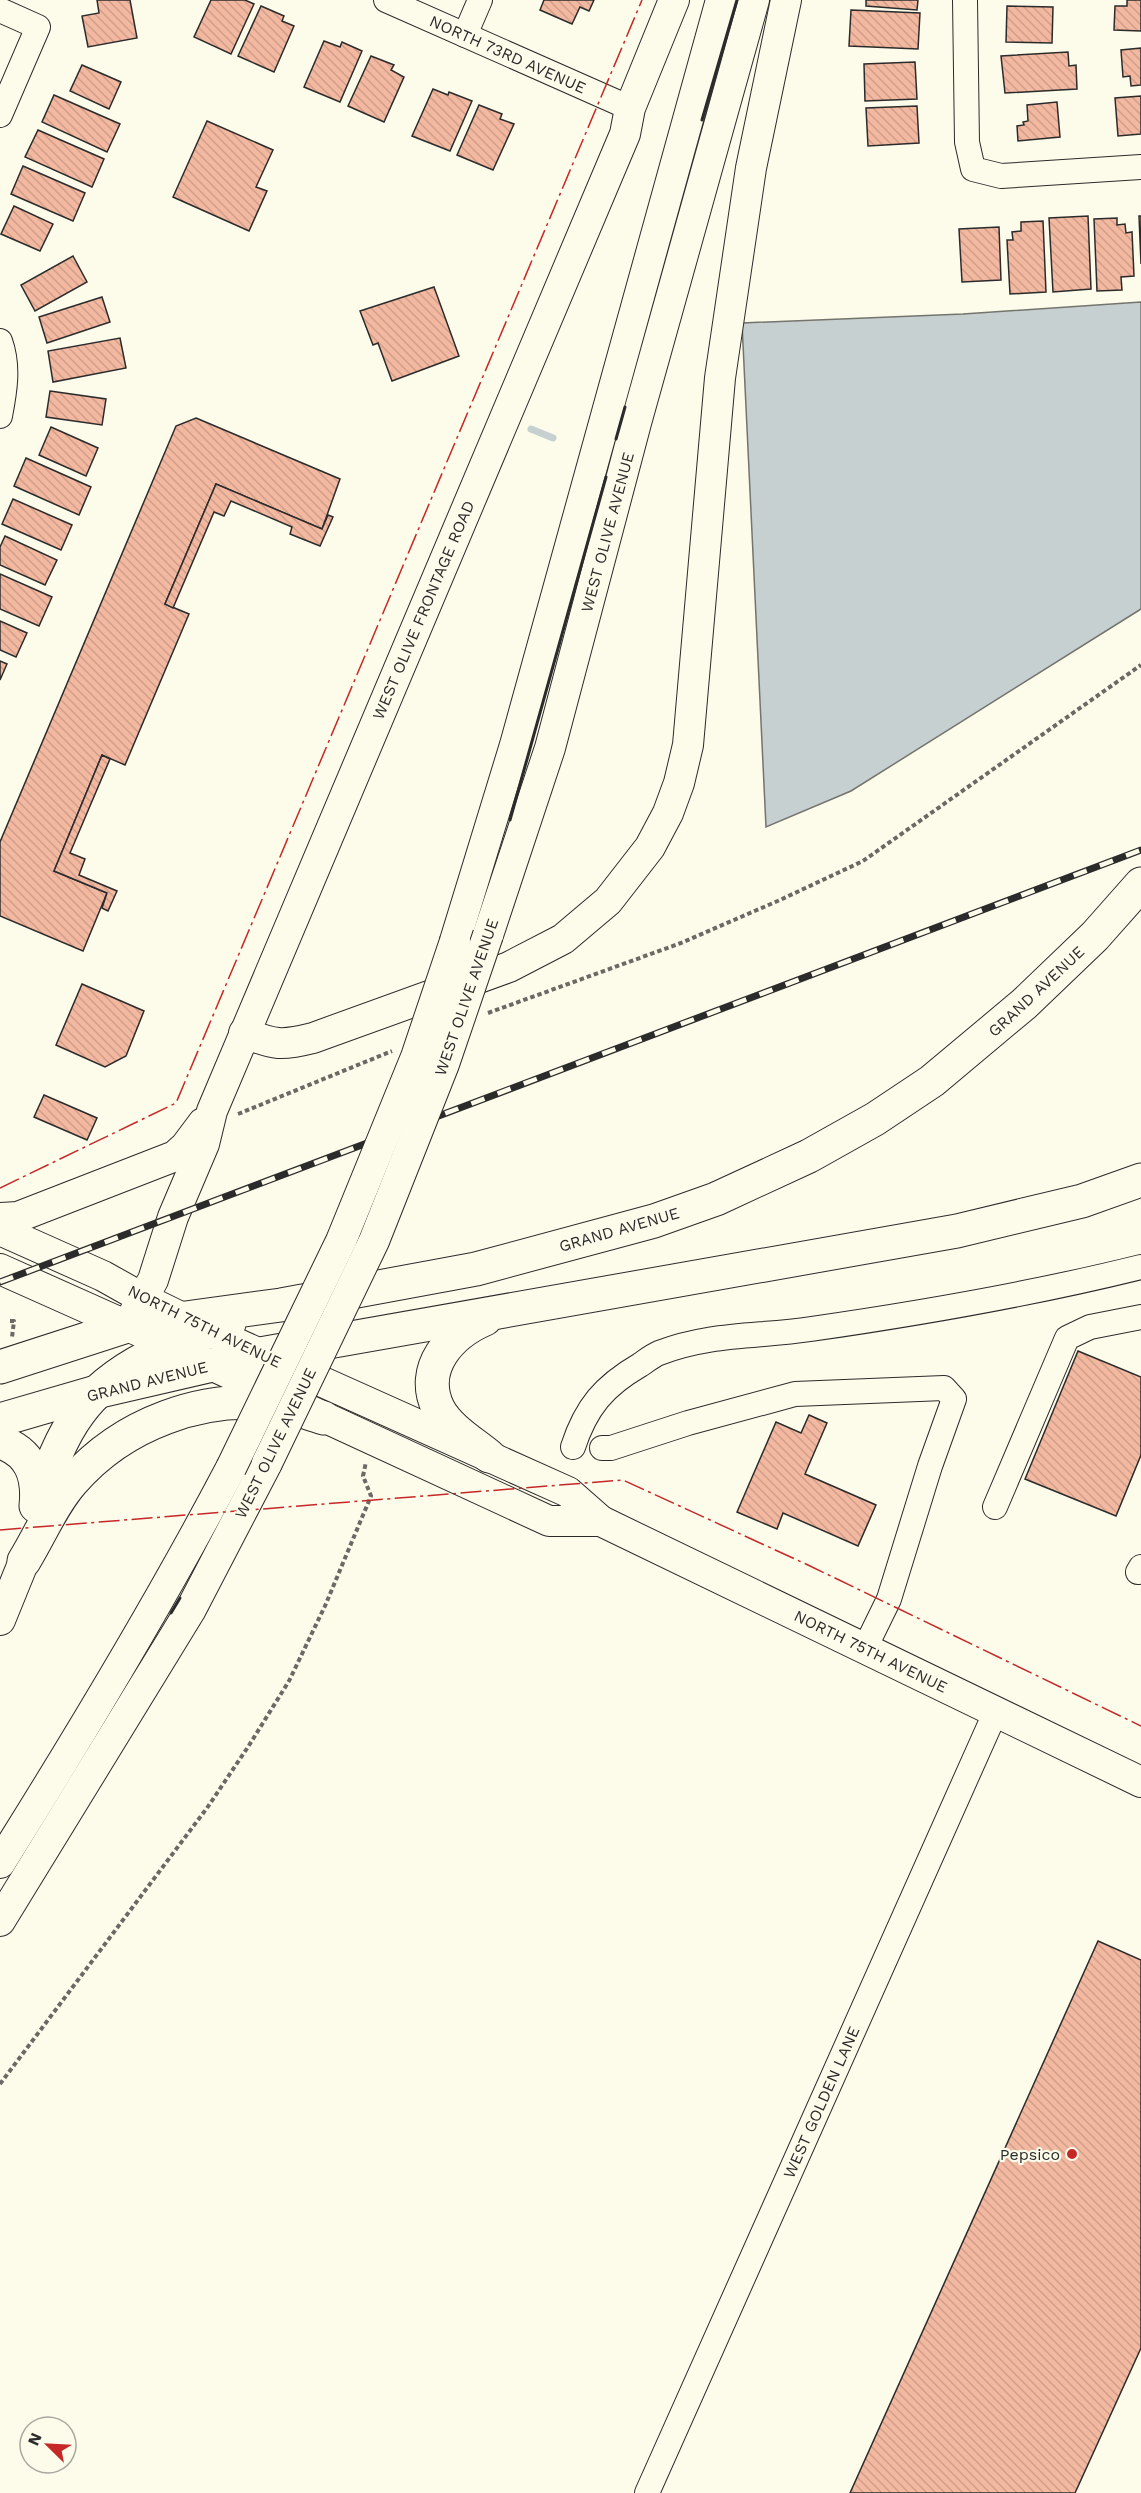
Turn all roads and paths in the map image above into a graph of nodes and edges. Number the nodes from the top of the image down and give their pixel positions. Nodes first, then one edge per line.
1 (386, 0) edge
2 (480, 0) edge
3 (674, 0) edge
4 (721, 0) edge
5 (754, 0) edge
6 (786, 0) edge
7 (965, 0) edge
8 (0, 10) edge
9 (465, 35) junction
10 (630, 108) junction
11 (0, 115) edge
12 (1141, 167) edge
13 (0, 341) edge
14 (0, 416) edge
15 (1141, 665) edge
16 (1141, 884) edge
17 (483, 1016) dead end
18 (244, 1033) junction
19 (396, 1049) dead end
20 (221, 1114) junction
21 (1141, 1180) edge
22 (0, 1218) edge
23 (0, 1230) edge
24 (1141, 1267) edge
25 (0, 1269) edge
26 (512, 1308) junction
27 (135, 1313) junction
28 (1141, 1317) edge
29 (187, 1331) junction
30 (260, 1354) junction
31 (0, 1366) edge
32 (211, 1366) junction
33 (96, 1392) junction
34 (55, 1405) junction
35 (324, 1418) junction
36 (0, 1420) edge
37 (371, 1440) junction
38 (0, 1442) edge
39 (573, 1447) dead end
40 (602, 1448) dead end
41 (489, 1456) junction
42 (37, 1505) junction
43 (995, 1507) dead end
44 (601, 1521) junction
45 (24, 1561) junction
46 (0, 1620) edge
47 (864, 1648) junction
48 (996, 1711) junction
49 (1141, 1782) edge
50 (0, 1863) edge
51 (0, 1921) edge
52 (0, 2084) edge
53 (647, 2493) edge

1 - 9 street, NORTH 73RD AVENUE
2 - 9 street
3 - 10 main road, WEST OLIVE FRONTAGE ROAD
4 - 50 main road, WEST OLIVE AVENUE, bridge
5 - 51 main road, WEST OLIVE AVENUE, bridge
6 - 18 main road
7 - 12 street
8 - 11 street
9 - 10 street, NORTH 73RD AVENUE
10 - 18 main road, WEST OLIVE FRONTAGE ROAD
13 - 14 street
15 - 17 path
16 - 29 highway, GRAND AVENUE
18 - 20 main road, WEST OLIVE FRONTAGE ROAD
19 - 20 path
20 - 22 main road
20 - 27 main road
21 - 26 highway, GRAND AVENUE
23 - 27 main road, NORTH 75TH AVENUE
24 - 39 street
25 - 27 main road, NORTH 75TH AVENUE
26 - 30 highway, GRAND AVENUE
26 - 41 highway
27 - 29 highway
27 - 31 highway
27 - 34 highway
28 - 43 street
29 - 30 main road, NORTH 75TH AVENUE
29 - 32 main road, NORTH 75TH AVENUE
29 - 33 highway
30 - 32 highway, GRAND AVENUE
30 - 41 main road, NORTH 75TH AVENUE
32 - 33 highway, GRAND AVENUE
32 - 35 main road, NORTH 75TH AVENUE
33 - 34 highway, GRAND AVENUE
33 - 42 highway
34 - 36 highway, GRAND AVENUE
35 - 37 main road, NORTH 75TH AVENUE
35 - 45 highway
37 - 44 main road, NORTH 75TH AVENUE
37 - 52 path
38 - 42 highway
40 - 47 street
41 - 44 main road, NORTH 75TH AVENUE
42 - 45 highway
44 - 47 main road, NORTH 75TH AVENUE
45 - 46 main road
47 - 48 main road, NORTH 75TH AVENUE
48 - 49 main road, NORTH 75TH AVENUE
48 - 53 street, WEST GOLDEN LANE

